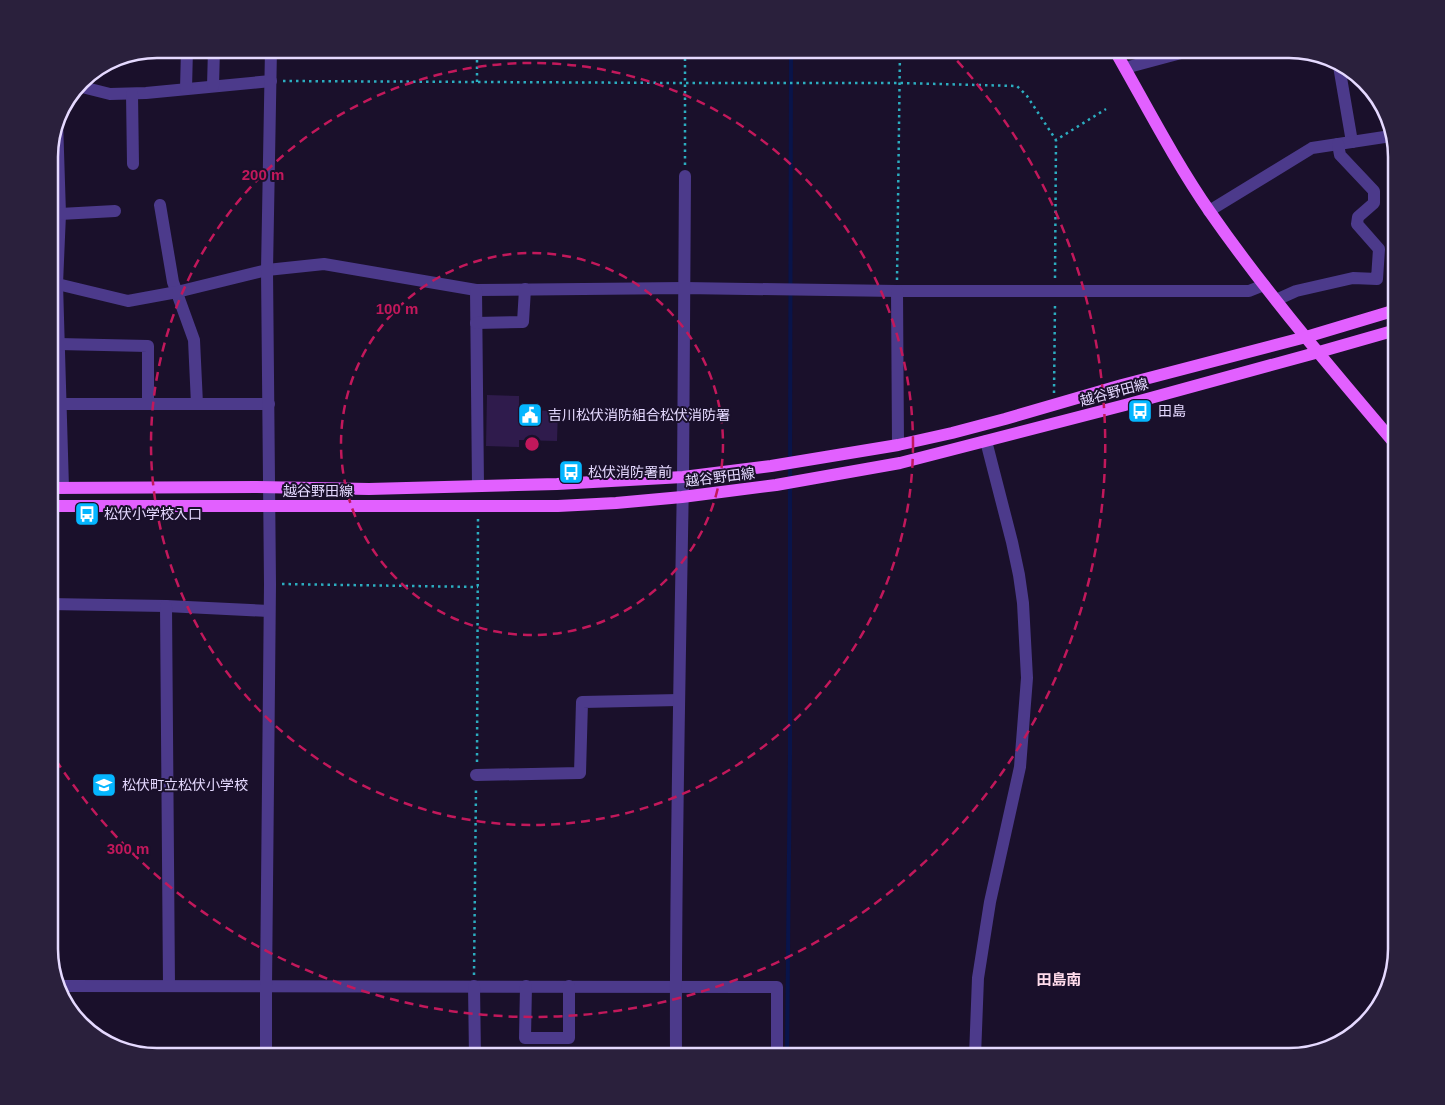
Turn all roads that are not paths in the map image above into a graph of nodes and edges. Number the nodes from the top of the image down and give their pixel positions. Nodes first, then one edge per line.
1 (188, 58) edge
2 (214, 58) edge
3 (271, 58) edge
4 (1119, 58) edge
5 (1162, 58) edge
6 (1125, 68) junction
7 (1339, 72) edge
8 (271, 81) junction
9 (213, 86) junction
10 (85, 88) edge
11 (186, 89) junction
12 (132, 94) junction
13 (1385, 137) edge
14 (1352, 142) junction
15 (1338, 144) junction
16 (58, 151) edge
17 (133, 164) dead end
18 (685, 176) road end
19 (160, 205) dead end
20 (115, 211) dead end
21 (1210, 211) junction
22 (60, 214) junction
23 (58, 234) edge
24 (267, 270) junction
25 (58, 284) edge
26 (1264, 285) junction
27 (684, 288) junction
28 (476, 290) junction
29 (525, 290) junction
30 (897, 291) junction
31 (177, 292) junction
32 (1276, 300) junction
33 (1388, 312) edge
34 (476, 323) junction
35 (1388, 332) edge
36 (58, 334) edge
37 (1306, 337) junction
38 (59, 344) junction
39 (1319, 352) junction
40 (58, 359) edge
41 (58, 404) edge
42 (148, 404) junction
43 (197, 404) junction
44 (269, 404) junction
45 (1388, 435) edge
46 (58, 436) edge
47 (986, 441) junction
48 (898, 445) junction
49 (683, 477) junction
50 (478, 486) junction
51 (270, 487) junction
52 (58, 488) edge
53 (63, 488) junction
54 (682, 497) junction
55 (58, 506) edge
56 (269, 506) junction
57 (58, 604) edge
58 (166, 606) junction
59 (269, 611) junction
60 (679, 700) junction
61 (476, 776) dead end
62 (169, 986) junction
63 (266, 986) junction
64 (474, 986) junction
65 (526, 986) junction
66 (569, 986) junction
67 (676, 986) junction
68 (67, 990) edge
69 (266, 1048) edge
70 (475, 1048) edge
71 (676, 1048) edge
72 (777, 1048) edge
73 (975, 1048) edge

1 - 11 street
2 - 9 street
3 - 8 street
4 - 6 main road
5 - 6 street
6 - 21 main road
7 - 14 street
8 - 9 street
8 - 24 street
9 - 11 street
10 - 12 street
11 - 12 street
12 - 17 street
13 - 14 street
14 - 15 street
15 - 21 street
15 - 32 street
16 - 22 street
18 - 27 street
19 - 31 street
20 - 22 street
21 - 26 main road
22 - 23 street
24 - 28 street
24 - 31 street
24 - 44 street
25 - 31 street
26 - 30 street
26 - 32 main road
27 - 29 street
27 - 30 street
27 - 49 street
28 - 29 street
28 - 34 street
29 - 34 street
30 - 48 street
31 - 43 street
32 - 37 main road
33 - 37 main road, 越谷野田線
34 - 50 street
35 - 39 main road, 越谷野田線
36 - 38 street
37 - 39 main road
37 - 48 main road, 越谷野田線
38 - 40 street
38 - 42 street
39 - 45 main road
39 - 47 main road, 越谷野田線
41 - 42 street
42 - 43 street
43 - 44 street
44 - 51 street
46 - 53 street
47 - 54 main road, 越谷野田線
47 - 73 street
48 - 49 main road, 越谷野田線
49 - 50 main road, 越谷野田線
49 - 54 street
50 - 51 main road, 越谷野田線
51 - 53 main road, 越谷野田線
51 - 56 street
52 - 53 main road, 越谷野田線
54 - 56 main road, 越谷野田線
54 - 60 street
55 - 56 main road, 越谷野田線
56 - 59 street
57 - 58 street
58 - 59 street
58 - 62 street
59 - 63 street
60 - 61 street
60 - 67 street
62 - 63 street
62 - 68 street
63 - 64 street
63 - 69 street
64 - 65 street
64 - 70 street
65 - 66 street
65 - 66 street
66 - 67 street
67 - 71 street
67 - 72 street

